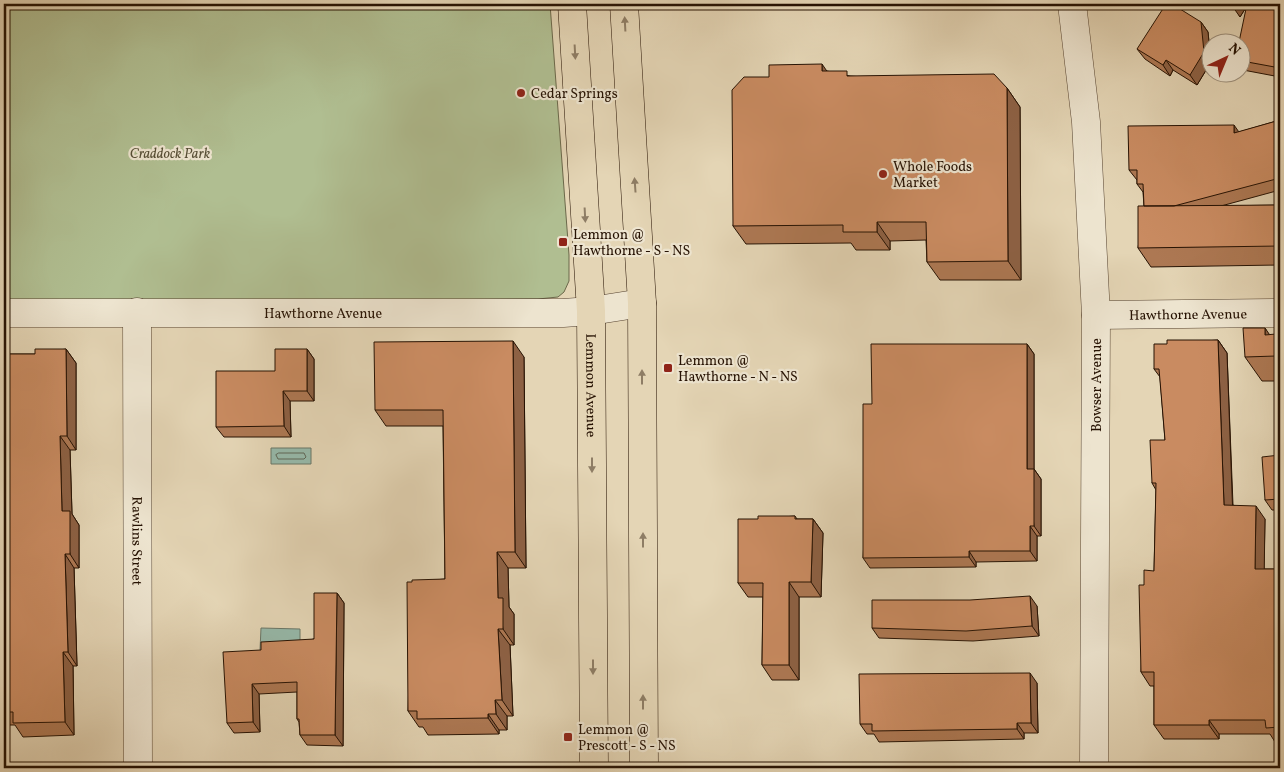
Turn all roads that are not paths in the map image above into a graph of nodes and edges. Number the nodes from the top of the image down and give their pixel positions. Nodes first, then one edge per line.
1 (572, 4) edge
2 (624, 4) edge
3 (1072, 4) edge
4 (642, 303) junction
5 (591, 311) junction
6 (137, 312) junction
7 (4, 313) edge
8 (1280, 313) edge
9 (1096, 315) junction
10 (138, 768) edge
11 (594, 768) edge
12 (644, 768) edge
13 (1094, 768) edge

1 -> 5 main road, Lemmon Avenue
4 -> 2 main road
3 - 9 street, Bowser Avenue
4 - 5 street, Hawthorne Avenue
12 -> 4 main road
5 - 6 street, Hawthorne Avenue
5 -> 11 main road, Lemmon Avenue
6 - 7 street, Hawthorne Avenue
6 - 10 street, Rawlins Street
8 - 9 street, Hawthorne Avenue
9 - 13 street, Bowser Avenue

